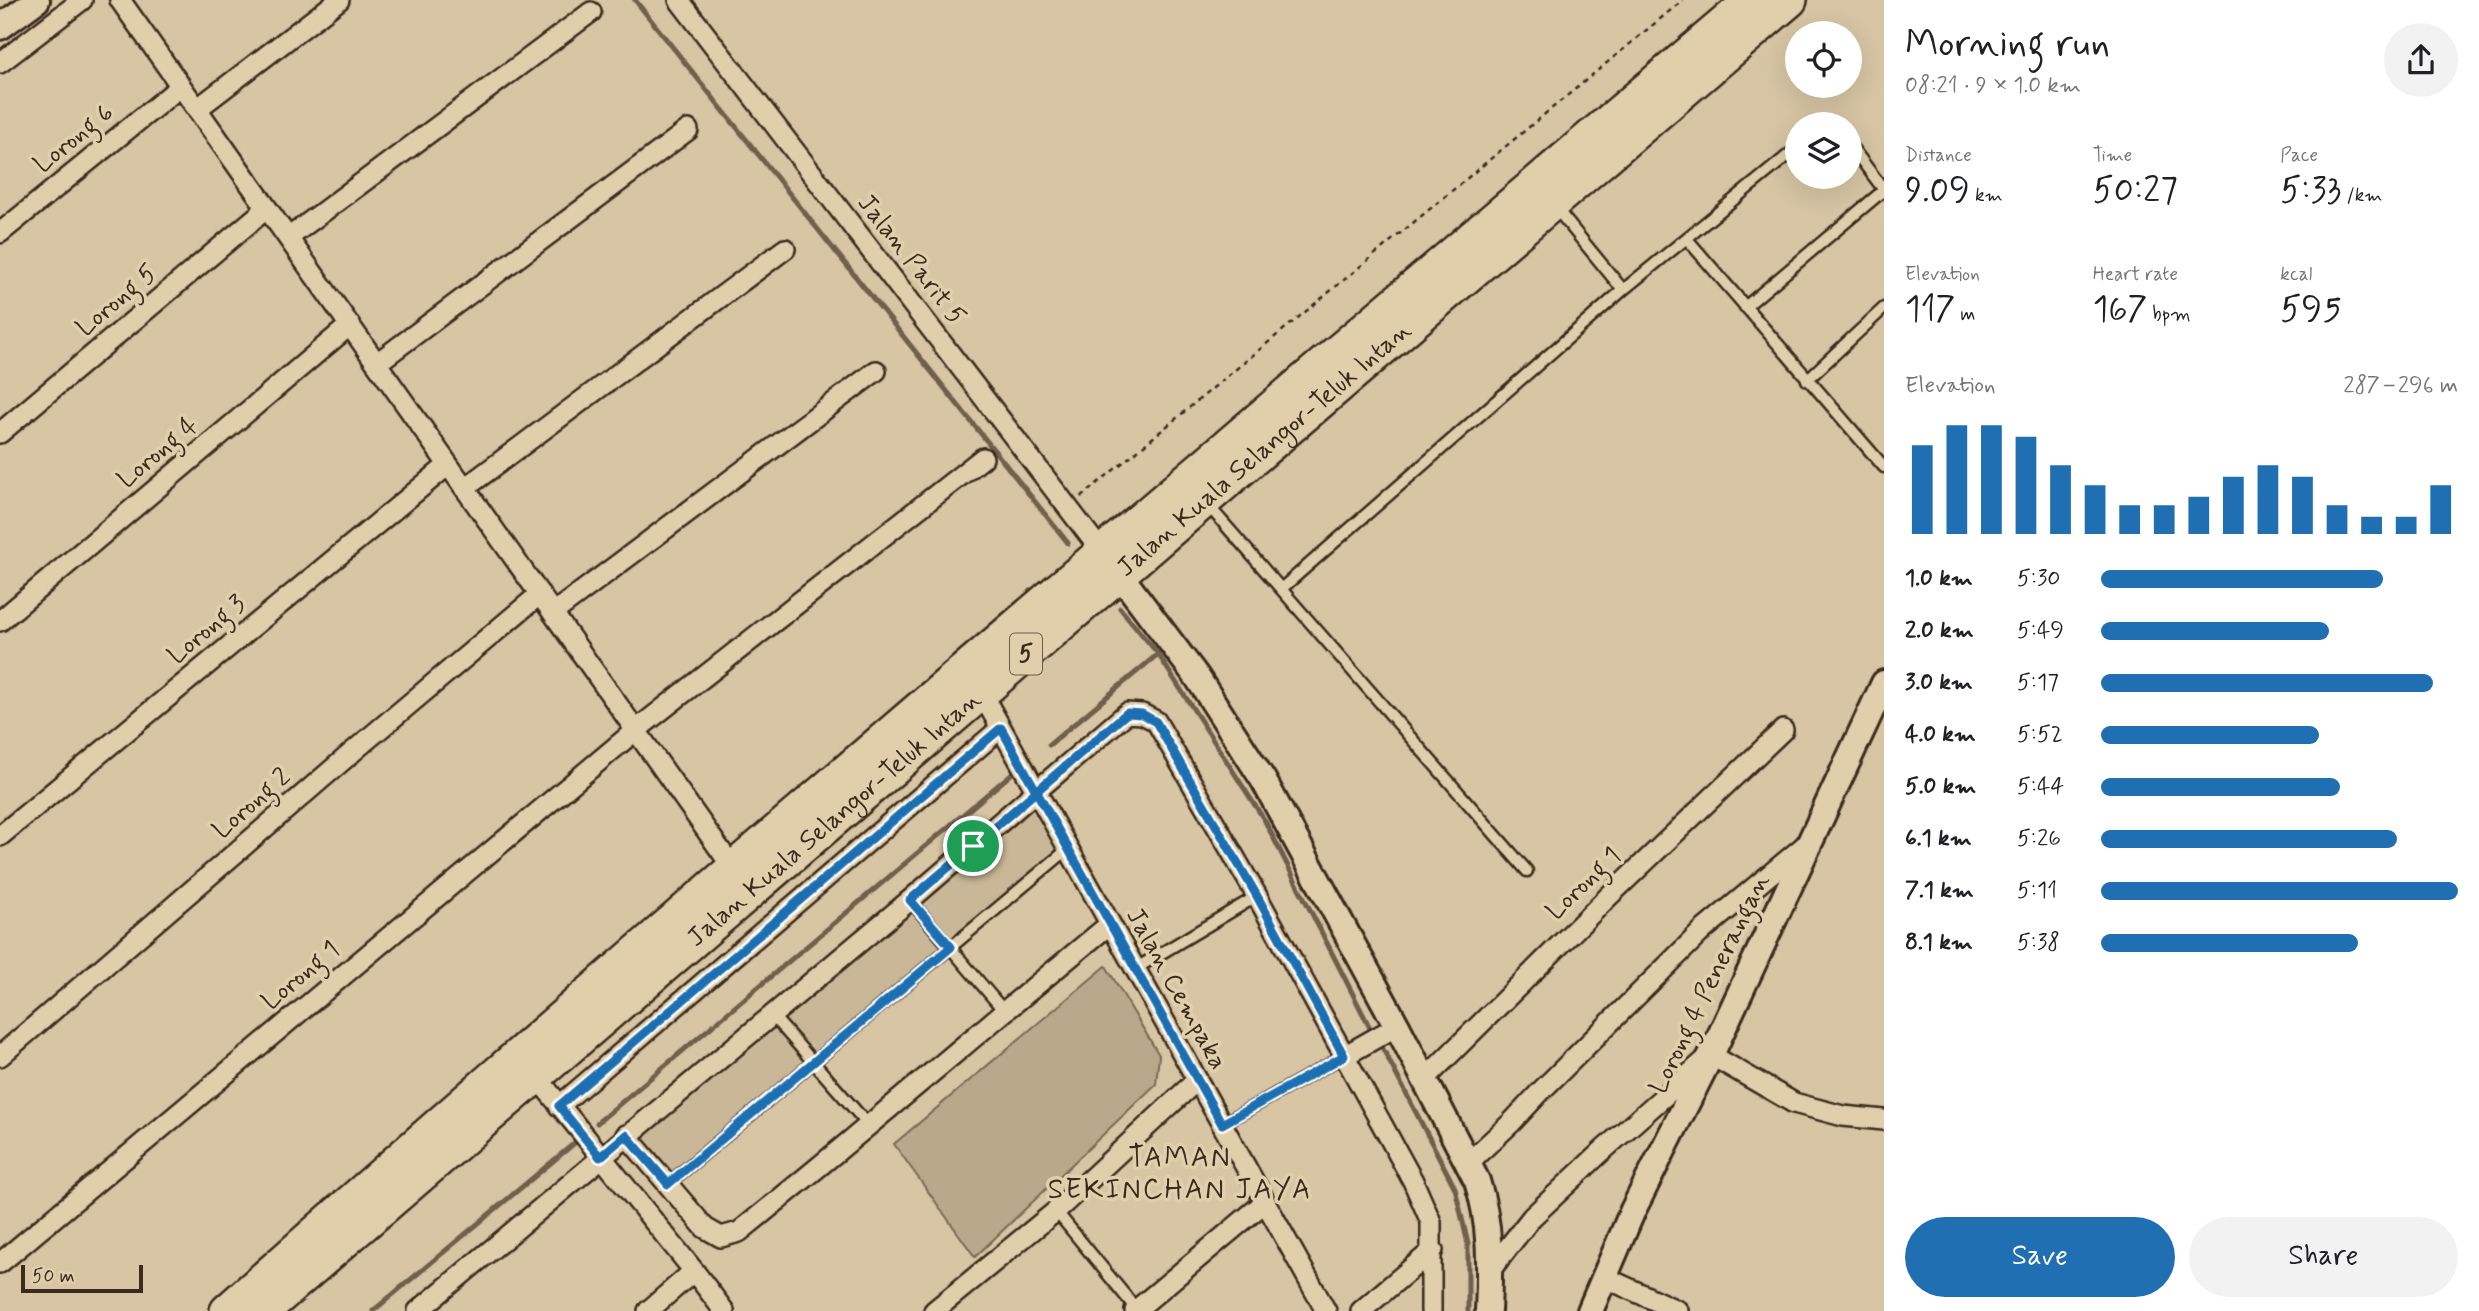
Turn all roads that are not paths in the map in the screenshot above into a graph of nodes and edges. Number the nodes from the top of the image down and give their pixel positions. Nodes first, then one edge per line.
1 (37, 0) edge
2 (82, 0) edge
3 (120, 0) edge
4 (339, 0) edge
5 (679, 0) edge
6 (1752, 0) edge
7 (1790, 0) edge
8 (591, 12) dead end
9 (0, 27) edge
10 (0, 62) edge
11 (181, 86) junction
12 (197, 109) junction
13 (688, 130) dead end
14 (1785, 158) edge
15 (1862, 161) edge
16 (1884, 190) edge
17 (1553, 205) junction
18 (267, 208) junction
19 (0, 233) edge
20 (288, 238) junction
21 (1688, 240) junction
22 (785, 249) dead end
23 (1623, 290) junction
24 (1745, 307) junction
25 (1884, 308) edge
26 (350, 325) junction
27 (377, 363) junction
28 (876, 371) dead end
29 (1807, 380) junction
30 (0, 433) edge
31 (983, 458) dead end
32 (448, 465) junction
33 (1884, 467) edge
34 (465, 488) junction
35 (1211, 509) junction
36 (1111, 563) junction
37 (1281, 589) junction
38 (540, 594) junction
39 (553, 613) junction
40 (0, 621) edge
41 (1884, 683) edge
42 (981, 692) junction
43 (1001, 728) junction
44 (636, 730) junction
45 (1783, 730) dead end
46 (1036, 791) junction
47 (0, 836) edge
48 (1812, 839) junction
49 (1068, 849) junction
50 (733, 868) junction
51 (1527, 871) dead end
52 (1257, 896) junction
53 (910, 900) junction
54 (1110, 924) junction
55 (951, 947) junction
56 (1135, 969) junction
57 (1004, 1011) junction
58 (772, 1014) junction
59 (1397, 1026) junction
60 (1711, 1055) junction
61 (0, 1056) edge
62 (1344, 1056) junction
63 (813, 1062) junction
64 (535, 1075) junction
65 (1425, 1079) junction
66 (1197, 1080) junction
67 (559, 1106) junction
68 (1884, 1120) edge
69 (1222, 1124) junction
70 (870, 1127) junction
71 (626, 1135) junction
72 (600, 1157) junction
73 (1468, 1163) junction
74 (668, 1184) junction
75 (1265, 1202) junction
76 (1056, 1211) junction
77 (1433, 1250) junction
78 (0, 1264) edge
79 (694, 1270) junction
80 (1489, 1272) junction
81 (1604, 1277) junction
82 (1156, 1304) edge
83 (428, 1308) edge
84 (1136, 1310) edge
85 (227, 1311) edge
86 (263, 1311) edge
87 (648, 1311) edge
88 (724, 1311) edge
89 (934, 1311) edge
90 (1326, 1311) edge
91 (1361, 1311) edge
92 (1431, 1311) edge
93 (1488, 1311) edge
94 (1590, 1311) edge
95 (1678, 1311) edge

1 - 9 street
2 - 10 street
3 - 11 street
4 - 12 street
5 - 36 street, Jalan Parit 5
6 - 36 highway, Jalan Kuala Selangor-Teluk Intan / 5
7 - 17 highway, Jalan Kuala Selangor-Teluk Intan / 5
8 - 20 street
11 - 12 street
11 - 19 street, Lorong 6
12 - 18 street
13 - 27 street
14 - 21 lane
15 - 16 lane
16 - 24 lane
17 - 23 lane
17 - 35 highway, Jalan Kuala Selangor-Teluk Intan / 5
18 - 20 street
18 - 30 street, Lorong 5
20 - 26 street
21 - 23 lane
21 - 24 lane
22 - 34 street
23 - 37 lane
24 - 29 lane
25 - 29 lane
26 - 27 street
26 - 40 street, Lorong 4
27 - 32 street
28 - 39 street
29 - 33 lane
31 - 44 street, Lorong 1
32 - 34 street
32 - 47 street, Lorong 3
34 - 38 street
35 - 36 highway, Jalan Kuala Selangor-Teluk Intan / 5
35 - 37 lane
36 - 42 highway, Jalan Kuala Selangor-Teluk Intan / 5
36 - 50 highway, Jalan Kuala Selangor-Teluk Intan / 5
36 - 59 street
37 - 51 lane
38 - 39 street
38 - 61 street, Lorong 2
39 - 44 street
41 - 48 street, Lorong 4 Penerangan
42 - 43 street, Jalan Cempaka
42 - 64 highway, Jalan Kuala Selangor-Teluk Intan / 5
43 - 46 street, Jalan Cempaka
43 - 67 street
44 - 50 street
44 - 78 street, Lorong 1
45 - 65 street, Lorong 1
46 - 49 street, Jalan Cempaka
46 - 52 street
46 - 53 street
48 - 60 street, Lorong 4 Penerangan
48 - 73 street
49 - 54 street, Jalan Cempaka
49 - 55 lane
50 - 85 highway, Jalan Kuala Selangor-Teluk Intan / 5
52 - 56 lane
52 - 62 street
53 - 55 lane
53 - 58 street
54 - 56 street, Jalan Cempaka
54 - 57 street
55 - 57 lane
55 - 63 lane
56 - 66 street, Jalan Cempaka
57 - 70 street
58 - 63 lane
58 - 71 street
59 - 62 street
59 - 65 street
60 - 68 street
60 - 80 street
60 - 81 street, Lorong 4 Penerangan
62 - 69 lane
62 - 77 street
63 - 70 lane
63 - 74 lane
64 - 67 street
64 - 86 highway, Jalan Kuala Selangor-Teluk Intan / 5
65 - 73 street
66 - 69 street, Jalan Cempaka
66 - 76 street
67 - 72 street
69 - 75 street, Jalan Cempaka
70 - 74 street
71 - 72 street
71 - 74 street
72 - 79 street
72 - 83 street
73 - 80 street
75 - 82 street
75 - 90 street, Jalan Cempaka
76 - 84 lane
76 - 89 street
77 - 91 street
77 - 92 street
79 - 87 street
79 - 88 street
80 - 93 street
81 - 94 street, Lorong 4 Penerangan
81 - 95 street
82 - 84 street

